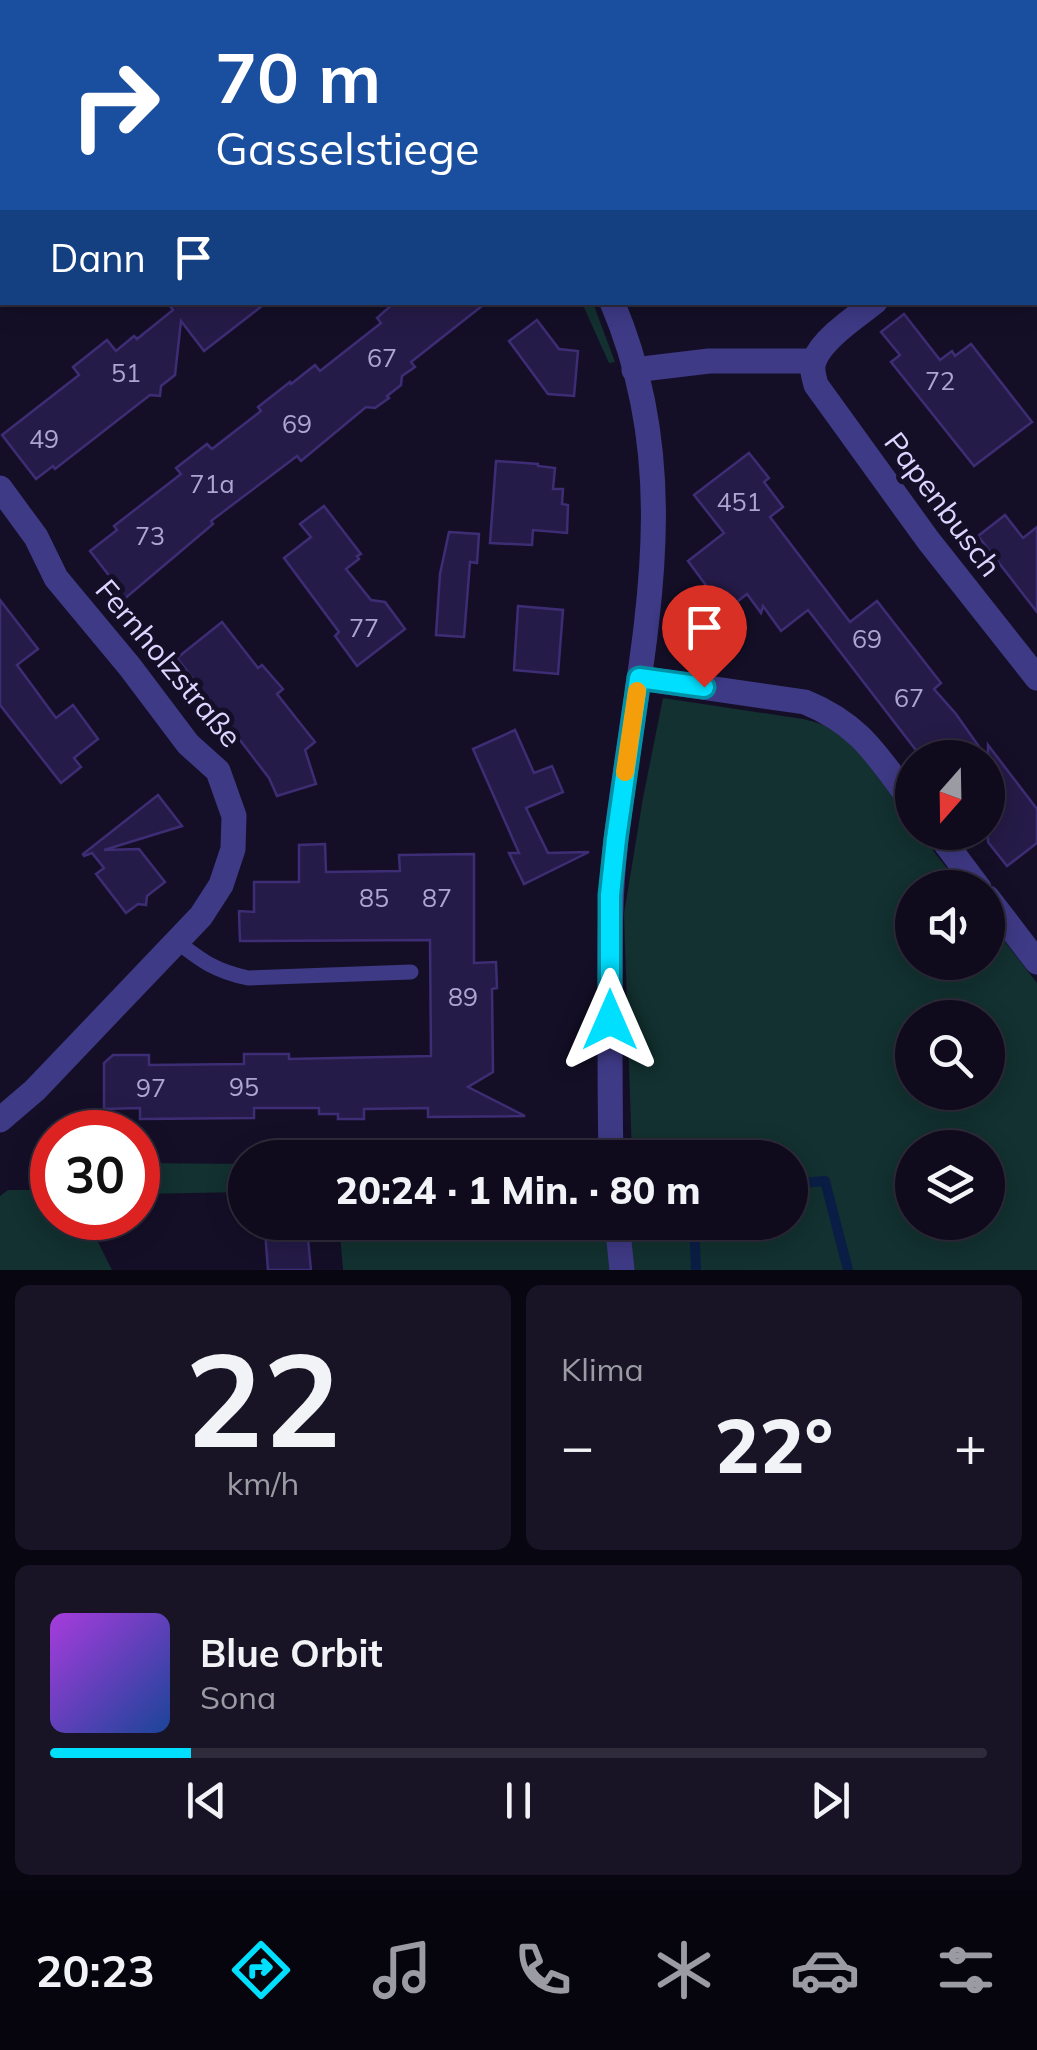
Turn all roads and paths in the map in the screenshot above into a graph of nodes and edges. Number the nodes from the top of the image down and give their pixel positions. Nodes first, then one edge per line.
1 (613, 305) edge
2 (870, 305) edge
3 (814, 362) junction
4 (634, 370) junction
5 (0, 488) edge
6 (639, 678) junction
7 (1037, 678) edge
8 (895, 780) edge
9 (950, 850) edge
10 (965, 870) edge
11 (1005, 920) edge
12 (176, 942) junction
13 (1037, 962) edge
14 (410, 972) dead end
15 (0, 1120) edge
16 (611, 1140) edge
17 (619, 1240) edge
18 (622, 1270) edge

1 - 4 street
2 - 3 street
3 - 4 street
3 - 7 street, Papenbusch
4 - 6 street
5 - 12 street, Fernholzstraße
6 - 8 street
6 - 16 street
9 - 10 street
11 - 13 street
12 - 14 lane
12 - 15 street, Fernholzstraße
17 - 18 street

